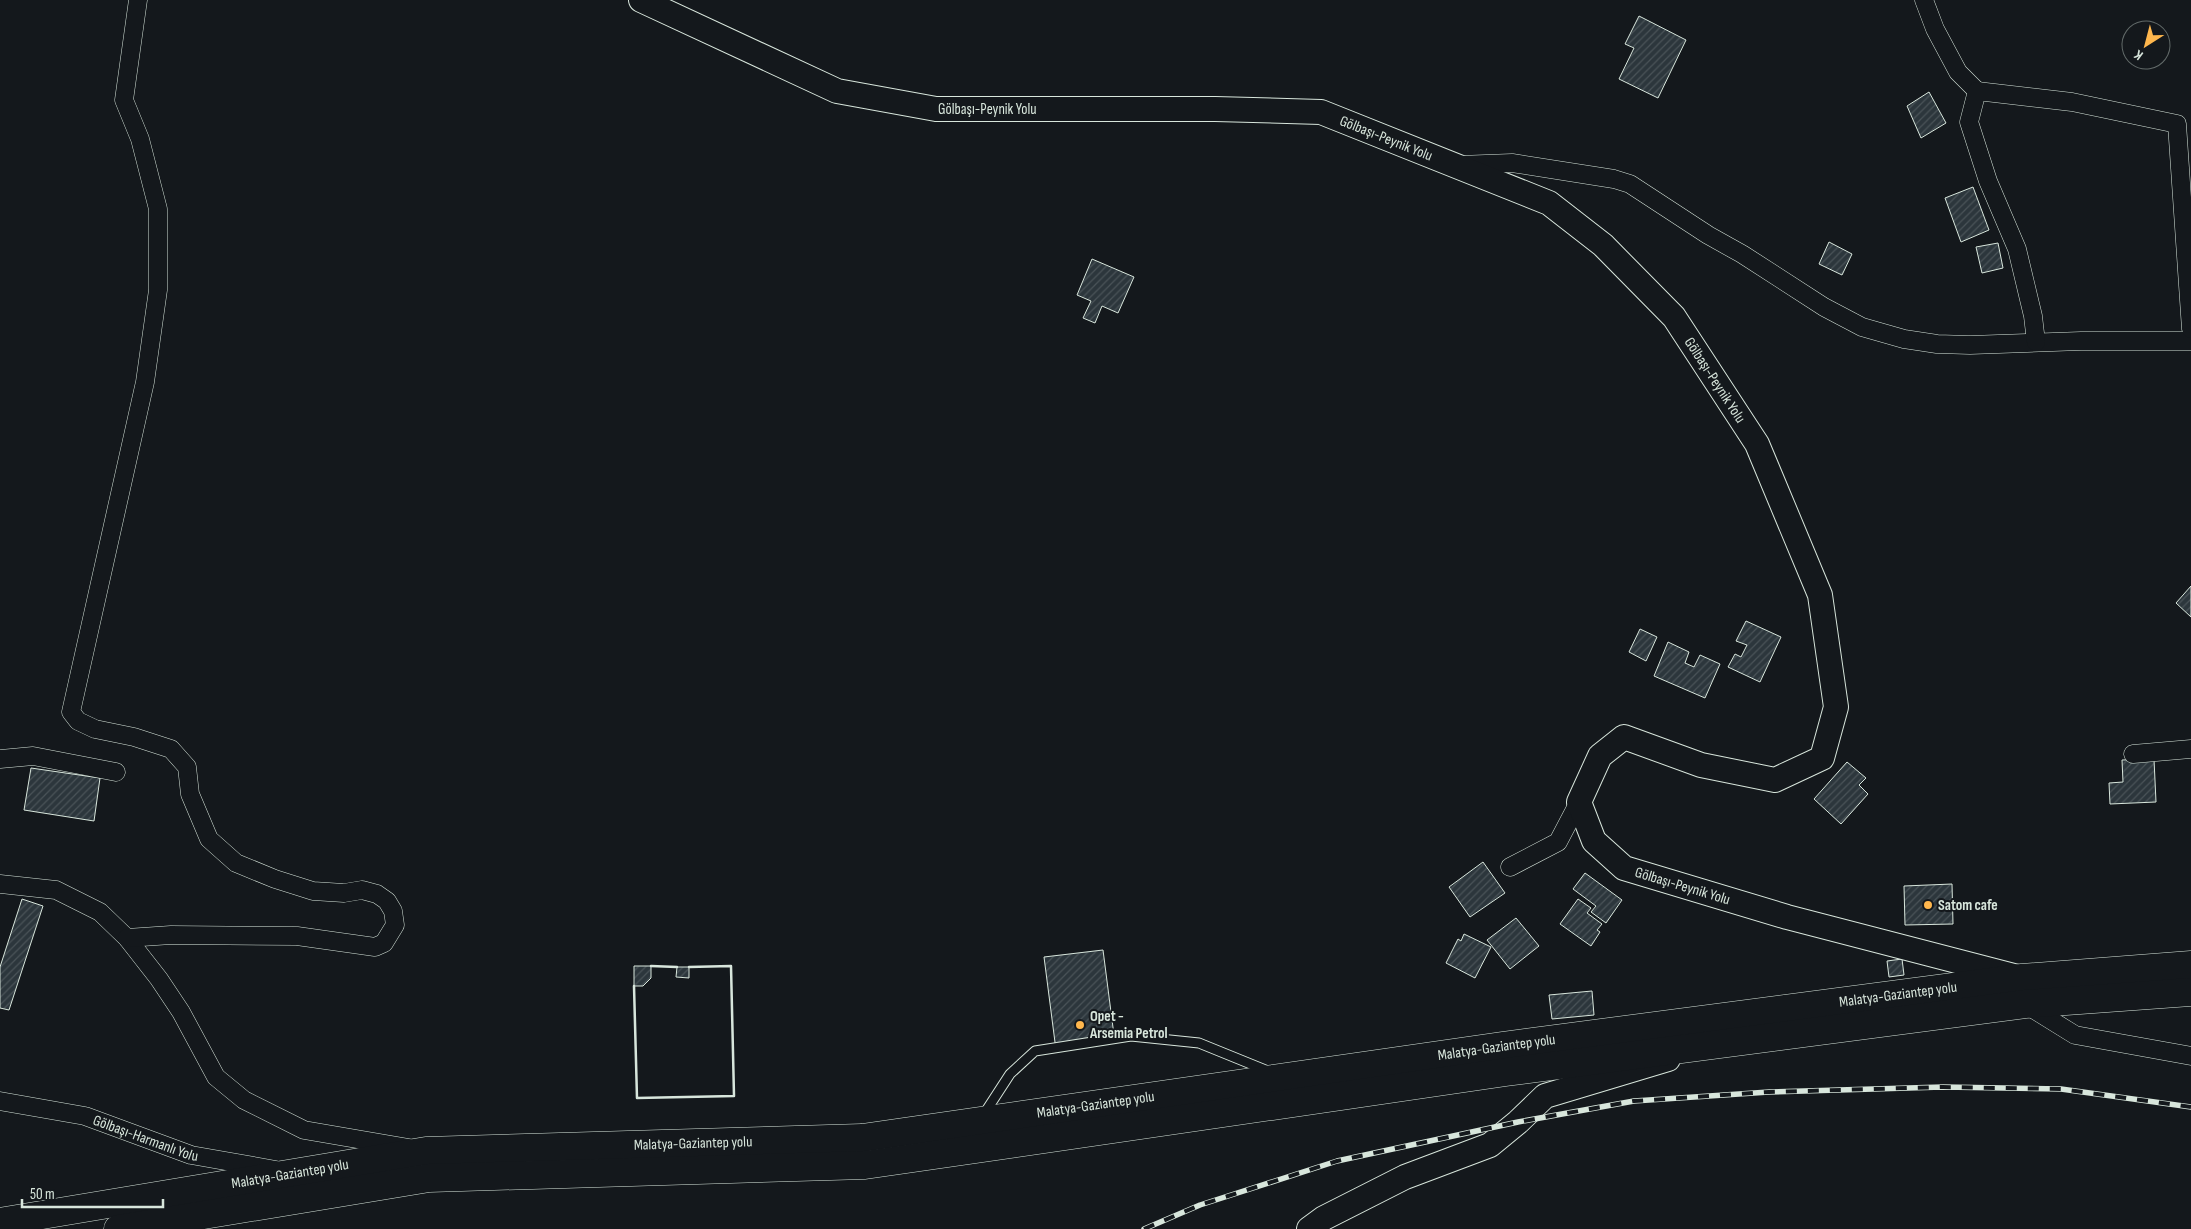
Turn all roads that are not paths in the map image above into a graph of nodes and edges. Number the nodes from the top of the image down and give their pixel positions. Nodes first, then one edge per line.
1 (138, 0) edge
2 (641, 0) edge
3 (1924, 0) edge
4 (1976, 91) junction
5 (1454, 165) junction
6 (2191, 329) edge
7 (2191, 341) edge
8 (2036, 342) junction
9 (2191, 749) edge
10 (2133, 754) dead end
11 (0, 759) edge
12 (116, 772) dead end
13 (1579, 802) junction
14 (1510, 867) dead end
15 (0, 884) edge
16 (128, 938) junction
17 (2191, 965) edge
18 (2022, 978) junction
19 (2191, 992) edge
20 (2025, 1004) junction
21 (1713, 1045) junction
22 (2191, 1056) edge
23 (1282, 1077) junction
24 (0, 1101) edge
25 (980, 1121) junction
26 (426, 1151) junction
27 (294, 1173) junction
28 (0, 1222) edge
29 (118, 1229) edge
30 (1309, 1229) edge

1 - 16 street
2 - 5 street, Gölbaşı-Peynik Yolu
3 - 4 street
4 - 6 street
4 - 8 street
5 - 8 street
5 - 13 street, Gölbaşı-Peynik Yolu
7 - 8 street
9 - 10 street
11 - 12 street
13 - 14 street
13 - 18 street, Gölbaşı-Peynik Yolu
15 - 16 street
16 - 26 street
17 - 18 highway, Malatya-Gaziantep yolu
18 - 20 street
18 - 23 highway, Malatya-Gaziantep yolu
19 - 20 highway, Malatya-Gaziantep yolu
20 - 21 highway, Malatya-Gaziantep yolu
20 - 22 street
21 - 29 highway, Malatya-Gaziantep yolu
21 - 30 street
23 - 25 highway, Malatya-Gaziantep yolu
23 - 25 lane
24 - 27 street, Gölbaşı-Harmanlı Yolu
25 - 26 highway, Malatya-Gaziantep yolu
26 - 27 highway, Malatya-Gaziantep yolu
27 - 28 highway, Malatya-Gaziantep yolu

